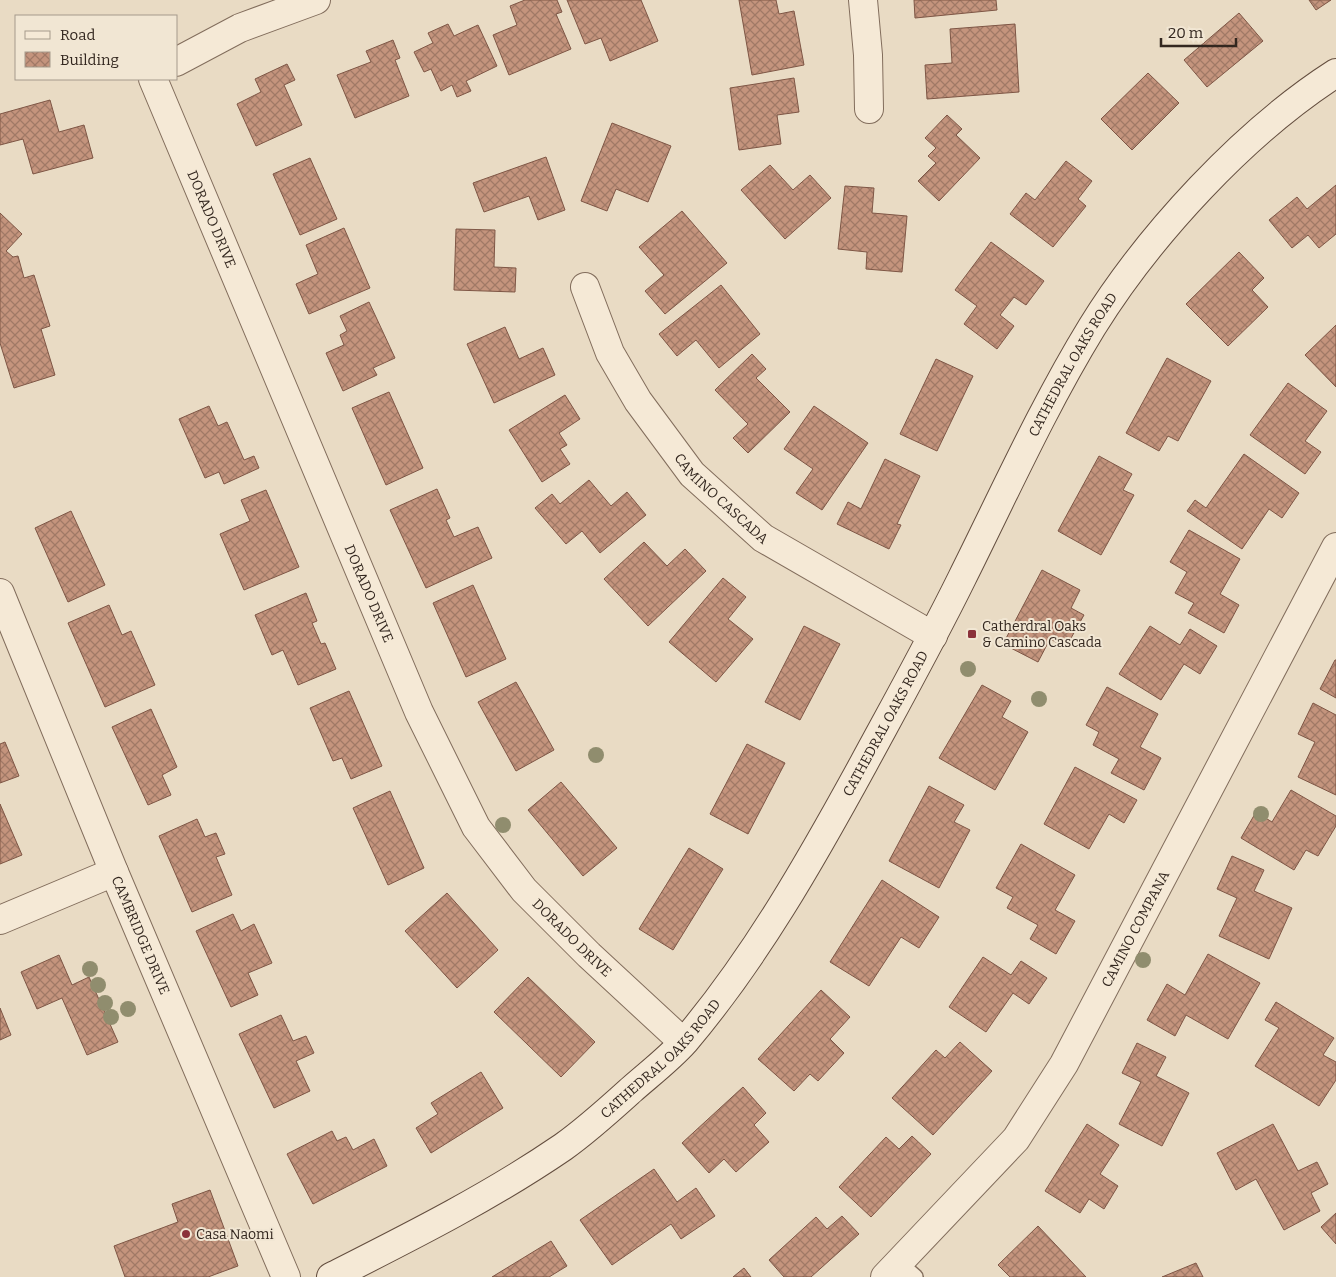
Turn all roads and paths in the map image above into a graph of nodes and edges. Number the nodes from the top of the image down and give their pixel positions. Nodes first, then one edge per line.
1 (316, 0) edge
2 (863, 0) edge
3 (178, 61) edge
4 (1336, 73) edge
5 (153, 80) edge
6 (869, 109) dead end
7 (586, 287) dead end
8 (1336, 547) edge
9 (0, 593) edge
10 (933, 636) junction
11 (114, 872) junction
12 (0, 920) edge
13 (683, 1042) junction
14 (900, 1272) edge
15 (286, 1277) edge
16 (331, 1277) edge

1 - 3 street
2 - 6 street
4 - 10 street, CATHEDRAL OAKS ROAD
5 - 13 street, DORADO DRIVE
7 - 10 street, CAMINO CASCADA
8 - 14 street, CAMINO COMPANA
9 - 11 street, CAMBRIDGE DRIVE
10 - 13 street, CATHEDRAL OAKS ROAD
11 - 12 street
11 - 15 street, CAMBRIDGE DRIVE
13 - 16 street, CATHEDRAL OAKS ROAD

